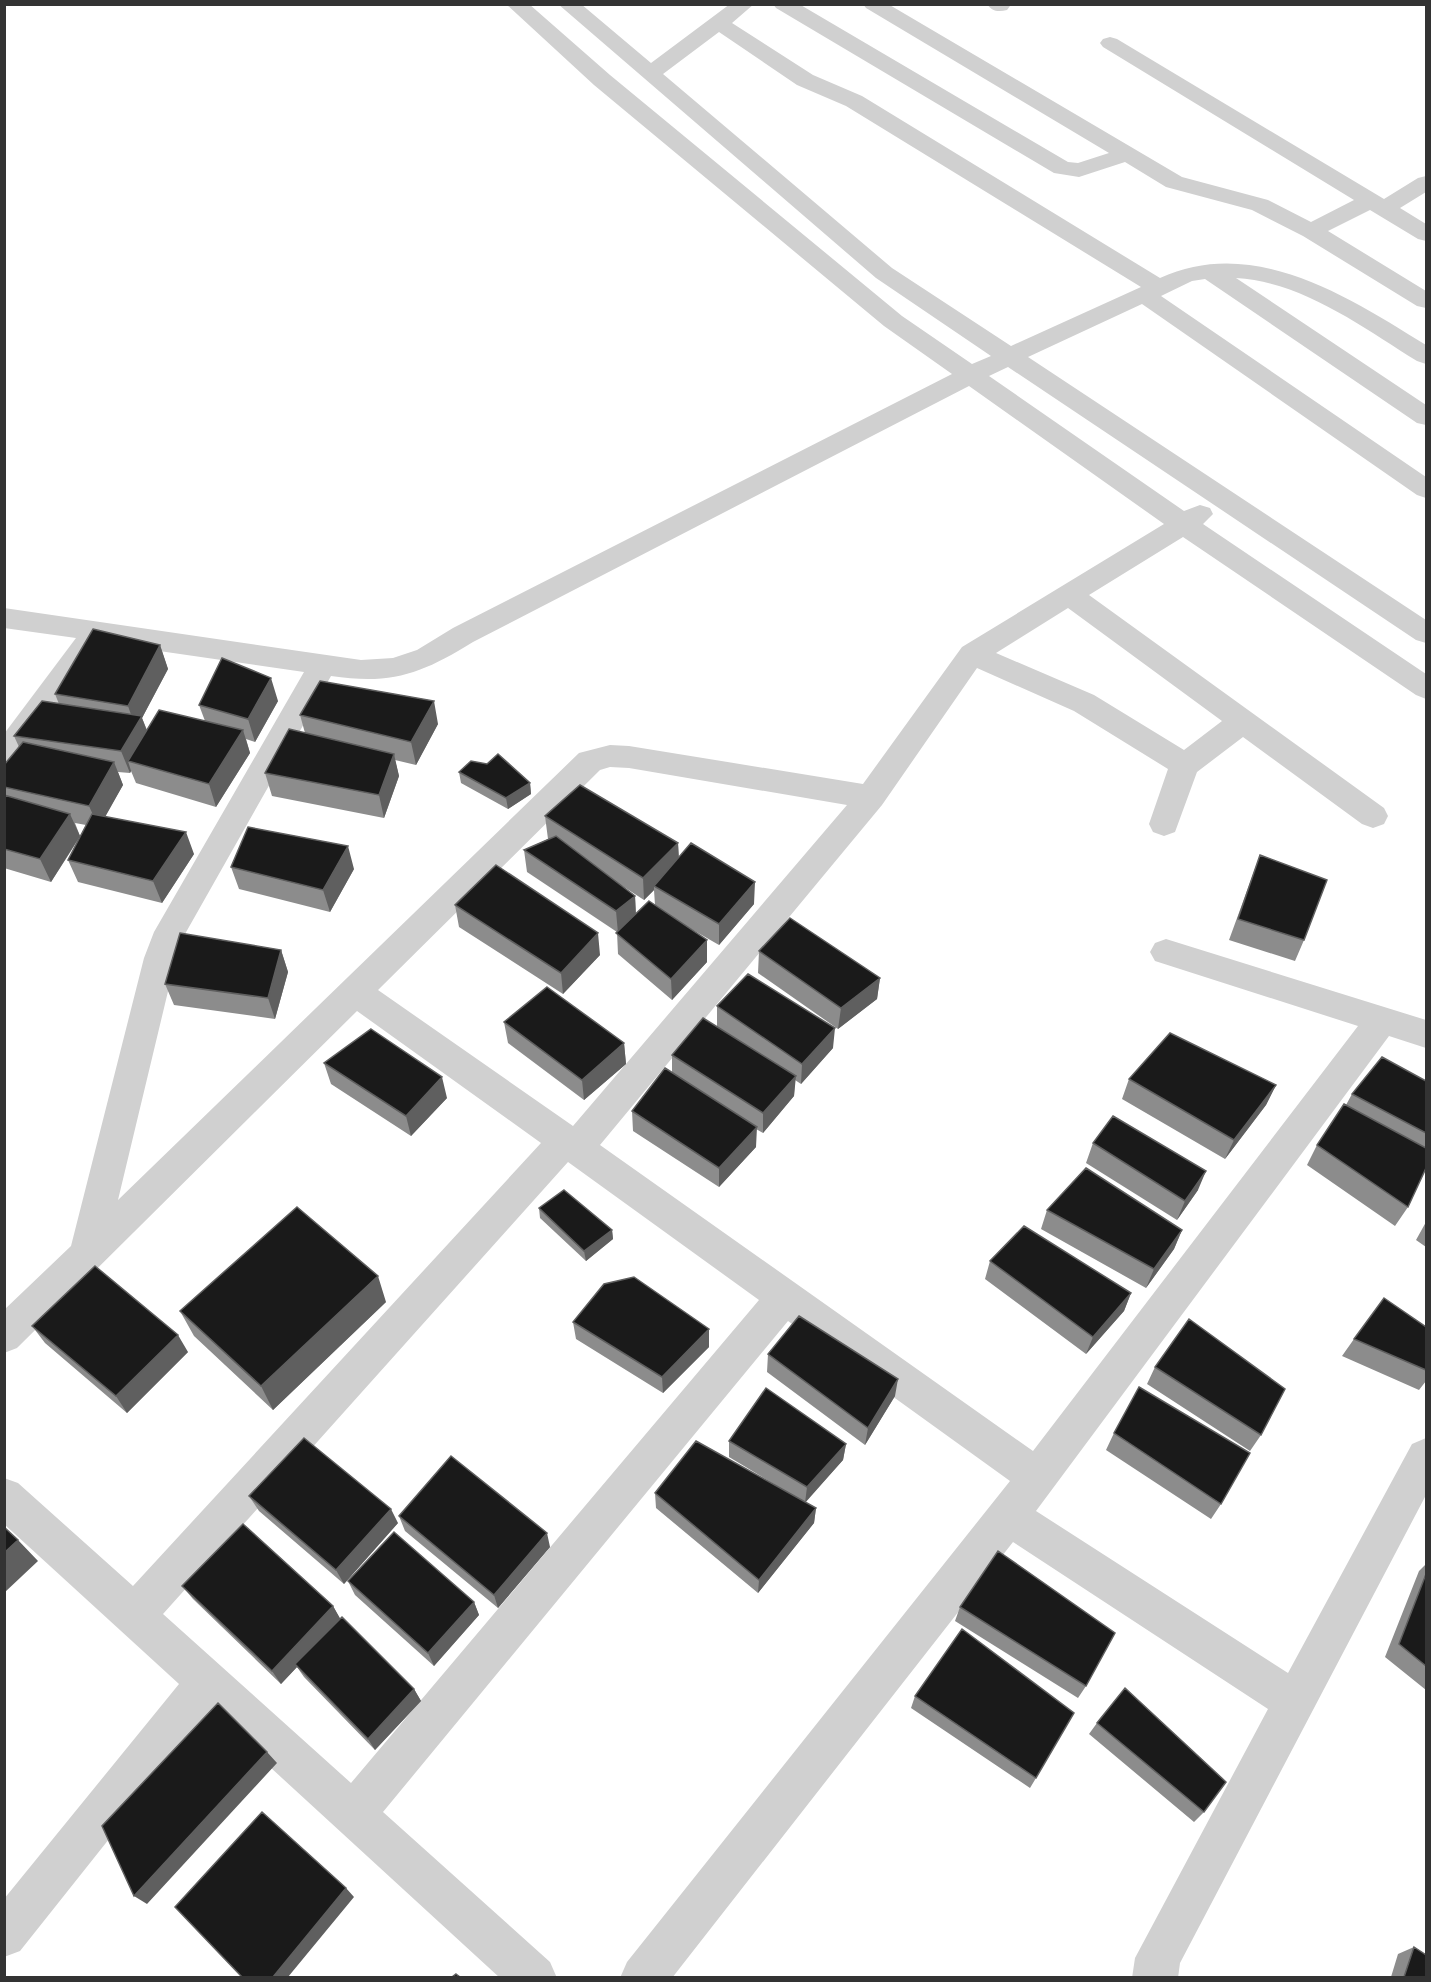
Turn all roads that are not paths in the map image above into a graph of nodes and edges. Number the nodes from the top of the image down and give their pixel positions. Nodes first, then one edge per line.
1 (516, 4) edge
2 (568, 4) edge
3 (744, 4) edge
4 (783, 4) edge
5 (873, 4) edge
6 (719, 23) junction
7 (1110, 43) dead end
8 (629, 56) junction
9 (591, 70) junction
10 (651, 74) junction
11 (1128, 154) junction
12 (1426, 183) edge
13 (1378, 204) junction
14 (1311, 231) junction
15 (1426, 234) edge
16 (1207, 270) junction
17 (1150, 291) junction
18 (1426, 301) edge
19 (1010, 356) junction
20 (1426, 356) edge
21 (970, 375) junction
22 (1426, 417) edge
23 (1426, 489) edge
24 (1225, 499) junction
25 (1184, 524) junction
26 (1069, 594) junction
27 (4, 618) edge
28 (96, 632) junction
29 (1426, 633) edge
30 (972, 654) junction
31 (323, 665) junction
32 (1426, 688) edge
33 (1243, 721) junction
34 (4, 757) edge
35 (1185, 765) junction
36 (870, 797) junction
37 (1373, 816) dead end
38 (1164, 824) dead end
39 (1166, 952) dead end
40 (355, 991) junction
41 (1382, 1020) junction
42 (1426, 1034) edge
43 (571, 1144) junction
44 (87, 1254) junction
45 (785, 1297) junction
46 (4, 1336) edge
47 (1426, 1457) edge
48 (1038, 1477) junction
49 (4, 1497) edge
50 (1008, 1516) junction
51 (134, 1615) junction
52 (208, 1682) junction
53 (1295, 1702) junction
54 (353, 1814) junction
55 (4, 1935) edge
56 (534, 1977) edge
57 (643, 1977) edge
58 (1155, 1977) edge

1 - 9 street
2 - 8 street
3 - 6 street
4 - 11 street
5 - 11 street
6 - 10 street
6 - 17 street
7 - 13 street
8 - 9 street
8 - 10 street
9 - 21 street
10 - 19 street
11 - 14 street
12 - 13 street
13 - 14 street
13 - 15 street
14 - 18 street
16 - 17 street
16 - 20 street
16 - 22 street
17 - 19 street
17 - 23 street
19 - 21 street
19 - 24 street
21 - 25 street
21 - 31 street
24 - 25 street
24 - 29 street
25 - 26 street
25 - 32 street
26 - 30 street
26 - 33 street
27 - 28 street
28 - 31 street
28 - 34 street
30 - 35 street
30 - 36 street
31 - 44 street
33 - 35 street
33 - 37 street
35 - 38 street
36 - 40 street
36 - 43 street
39 - 41 street
40 - 43 street
40 - 44 street
41 - 42 street
41 - 48 street
43 - 45 street
43 - 51 street
44 - 46 street
45 - 48 street
45 - 54 street
47 - 53 street
48 - 50 street
49 - 51 street
50 - 53 street
50 - 57 street
51 - 52 street
52 - 54 street
52 - 55 street
53 - 58 street
54 - 56 street

